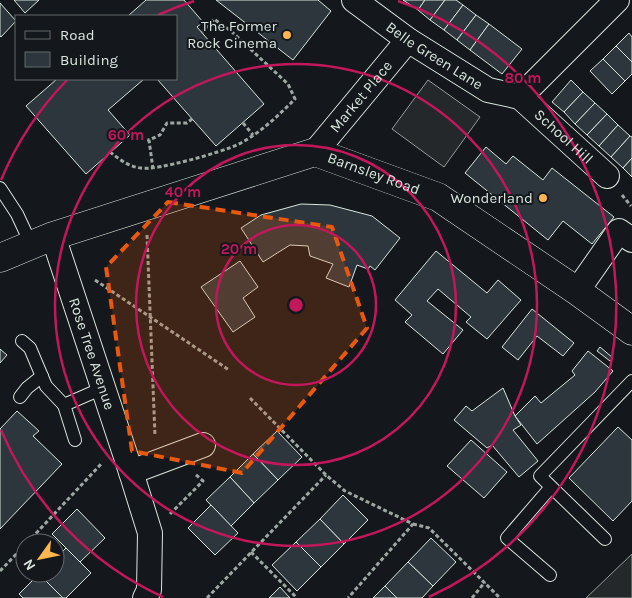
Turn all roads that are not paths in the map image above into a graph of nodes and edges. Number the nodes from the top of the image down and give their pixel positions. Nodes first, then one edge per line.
1 (354, 0) edge
2 (617, 0) edge
3 (408, 40) junction
4 (520, 97) junction
5 (316, 152) junction
6 (607, 176) dead end
7 (0, 188) edge
8 (632, 240) edge
9 (48, 245) junction
10 (0, 258) edge
11 (577, 291) junction
12 (632, 331) edge
13 (22, 341) dead end
14 (42, 376) junction
15 (632, 381) edge
16 (103, 388) junction
17 (20, 397) dead end
18 (64, 405) junction
19 (75, 440) dead end
20 (204, 445) dead end
21 (131, 472) junction
22 (551, 487) junction
23 (605, 539) dead end
24 (550, 575) dead end
25 (145, 598) edge

1 - 3 street, Belle Green Lane
2 - 4 street
3 - 4 street, Belle Green Lane
3 - 5 street, Market Place
4 - 6 street, School Hill
5 - 9 street, Barnsley Road
5 - 11 street, Barnsley Road
7 - 9 lane
8 - 11 street
9 - 10 street, Barnsley Road
9 - 16 street, Rose Tree Avenue
11 - 12 street, Barnsley Road
13 - 14 lane
14 - 17 lane
14 - 18 lane
15 - 22 lane
16 - 18 lane
16 - 21 street, Rose Tree Avenue
18 - 19 lane
20 - 21 street
21 - 25 street, Rose Tree Avenue
22 - 23 lane
22 - 24 lane

